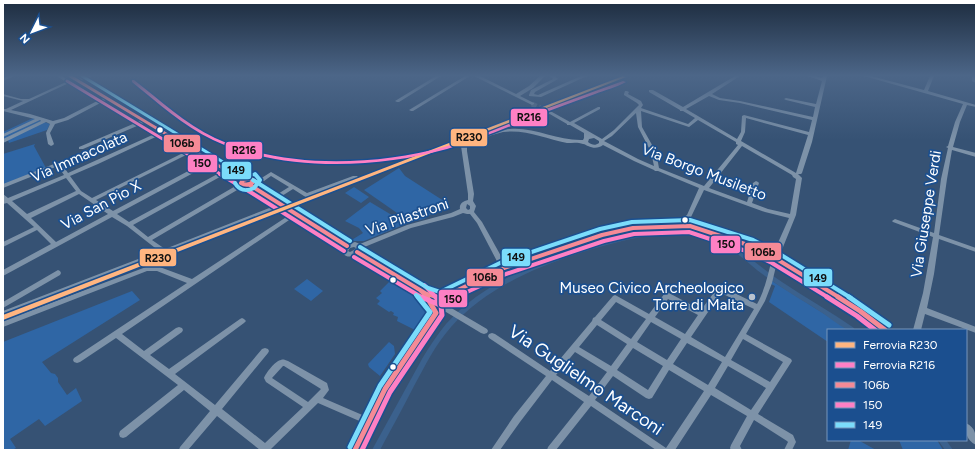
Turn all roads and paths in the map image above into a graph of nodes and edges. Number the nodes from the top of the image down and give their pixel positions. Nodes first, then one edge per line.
1 (11, 97) edge
2 (35, 97) edge
3 (403, 97) edge
4 (433, 97) edge
5 (519, 97) edge
6 (631, 97) edge
7 (660, 97) edge
8 (704, 97) edge
9 (717, 97) edge
10 (820, 97) edge
11 (944, 97) edge
12 (107, 98) joint
13 (786, 99) dead end
14 (28, 100) junction
15 (397, 101) dead end
16 (966, 103) junction
17 (532, 104) tunnel mouth
18 (748, 104) junction
19 (818, 106) junction
20 (976, 106) edge
21 (598, 108) dead end
22 (638, 109) junction
23 (411, 110) dead end
24 (682, 110) junction
25 (5, 111) edge
26 (550, 113) tunnel mouth
27 (744, 116) junction
28 (39, 119) junction
29 (697, 119) junction
30 (814, 119) junction
31 (45, 121) junction
32 (144, 121) junction
33 (53, 123) junction
34 (569, 124) junction
35 (163, 132) junction
36 (586, 132) junction
37 (811, 134) junction
38 (3, 136) edge
39 (594, 137) junction
40 (586, 140) junction
41 (3, 141) edge
42 (740, 142) junction
43 (601, 143) junction
44 (51, 144) dead end
45 (949, 147) junction
46 (82, 148) dead end
47 (193, 150) junction
48 (976, 155) edge
49 (211, 161) junction
50 (657, 170) junction
51 (227, 171) junction
52 (798, 175) junction
53 (67, 176) junction
54 (355, 177) dead end
55 (262, 180) dead end
56 (243, 182) junction
57 (756, 183) dead end
58 (3, 186) edge
59 (293, 187) junction
60 (704, 188) junction
61 (79, 192) junction
62 (5, 199) edge
63 (273, 199) junction
64 (92, 200) junction
65 (470, 203) junction
66 (749, 204) junction
67 (282, 205) junction
68 (463, 210) junction
69 (471, 211) junction
70 (296, 213) junction
71 (112, 214) junction
72 (27, 217) junction
73 (791, 217) junction
74 (895, 221) dead end
75 (129, 225) junction
76 (674, 226) junction
77 (38, 227) junction
78 (935, 236) junction
79 (149, 239) junction
80 (3, 245) edge
81 (55, 245) junction
82 (347, 246) junction
83 (358, 250) junction
84 (976, 250) edge
85 (164, 252) junction
86 (774, 258) junction
87 (504, 268) junction
88 (3, 273) edge
89 (58, 273) dead end
90 (192, 282) junction
91 (425, 294) junction
92 (440, 299) junction
93 (3, 305) edge
94 (758, 308) junction
95 (923, 310) junction
96 (436, 311) junction
97 (452, 312) junction
98 (3, 314) edge
99 (702, 314) junction
100 (651, 319) junction
101 (595, 320) junction
102 (242, 321) dead end
103 (3, 324) edge
104 (884, 329) edge
105 (917, 329) edge
106 (178, 330) dead end
107 (976, 330) edge
108 (484, 331) dead end
109 (117, 334) junction
110 (742, 335) junction
111 (492, 336) dead end
112 (686, 338) junction
113 (632, 344) junction
114 (574, 347) junction
115 (265, 351) dead end
116 (144, 355) junction
117 (77, 360) dead end
118 (727, 361) junction
119 (667, 366) junction
120 (556, 370) junction
121 (612, 371) junction
122 (169, 374) junction
123 (184, 385) junction
124 (770, 386) junction
125 (710, 389) junction
126 (318, 399) junction
127 (590, 401) junction
128 (309, 407) junction
129 (217, 410) junction
130 (752, 414) junction
131 (368, 421) junction
132 (967, 428) edge
133 (122, 434) dead end
134 (976, 441) edge
135 (266, 449) edge
136 (499, 449) edge
137 (736, 449) edge
138 (183, 450) edge
139 (355, 450) edge
140 (551, 450) edge
141 (663, 450) edge
142 (670, 450) edge
143 (788, 450) edge

1 - 14 street
2 - 14 street
3 - 15 street
4 - 23 street
5 - 17 street
6 - 22 street
7 - 24 street
8 - 24 street
9 - 18 street
10 - 19 street
11 - 16 street
12 - 32 street
12 - 33 street
13 - 19 street
14 - 25 street
16 - 20 street
16 - 45 street, Via Giuseppe Verdi
18 - 27 street
18 - 30 street
19 - 30 street
21 - 34 street
22 - 29 street
22 - 43 street
22 - 50 street
24 - 29 street
25 - 28 street
26 - 34 street
27 - 37 street
27 - 42 street
28 - 31 street
28 - 38 street
29 - 42 street
30 - 37 street
31 - 33 street
31 - 41 street
32 - 35 street
32 - 46 street
33 - 44 street
34 - 36 street
35 - 47 street
35 - 53 street, Via Immacolata
36 - 39 street
36 - 40 street
37 - 52 street
39 - 40 street
39 - 43 street
40 - 43 street
40 - 65 street
42 - 52 street
42 - 60 street
43 - 50 street, Via Borgo Musiletto
45 - 48 street
45 - 78 street, Via Giuseppe Verdi
47 - 49 street
47 - 64 street
49 - 51 street
49 - 71 street, Via San Pio X
50 - 60 street, Via Borgo Musiletto
51 - 56 street
51 - 75 street
52 - 73 street
53 - 58 street
53 - 61 street
53 - 62 street, Via Immacolata
54 - 59 street
55 - 59 street
56 - 63 street
56 - 79 street
57 - 66 street
59 - 63 street
60 - 66 street, Via Borgo Musiletto
60 - 76 street
61 - 64 street
61 - 72 street
62 - 72 street
63 - 67 street
64 - 71 street
65 - 68 street
65 - 69 street
66 - 73 street, Via Borgo Musiletto
67 - 70 street
67 - 85 street
68 - 69 street
68 - 83 street, Via Pilastroni
69 - 87 street
70 - 82 street
70 - 90 street
71 - 75 street
71 - 81 street, Via San Pio X
72 - 77 street
73 - 86 street
74 - 78 street
75 - 79 street
76 - 86 street
76 - 87 street
77 - 80 street
77 - 81 street
78 - 84 street
78 - 95 street, Via Giuseppe Verdi
79 - 85 street
81 - 88 street, Via San Pio X
82 - 83 street
82 - 83 street
83 - 91 street
85 - 98 street
86 - 94 street
86 - 104 street
87 - 92 street
89 - 93 street
90 - 103 street
90 - 109 street
91 - 92 street
91 - 96 street
92 - 96 street
92 - 97 street, Via Guglielmo Marconi
94 - 99 street
94 - 110 street
95 - 105 street, Via Giuseppe Verdi
95 - 107 street
96 - 97 street
96 - 131 street
97 - 108 street, Via Guglielmo Marconi
99 - 100 street
99 - 112 street
100 - 101 street
100 - 112 street
100 - 113 street
101 - 113 street
101 - 114 street
102 - 122 street
106 - 116 street
109 - 116 street
109 - 117 street
110 - 118 street
110 - 124 street
111 - 120 street, Via Guglielmo Marconi
112 - 118 street
112 - 119 street
113 - 119 street
113 - 121 street
114 - 120 street
114 - 121 street
115 - 129 street
116 - 122 street
118 - 124 street
118 - 125 street
119 - 121 street
119 - 125 street
120 - 127 street, Via Guglielmo Marconi
120 - 136 street
121 - 127 street
122 - 123 street
123 - 129 street
123 - 133 street
124 - 130 street
125 - 130 street
125 - 142 street
126 - 128 street
126 - 128 street
126 - 131 street
127 - 140 street
127 - 141 street, Via Guglielmo Marconi
128 - 135 street
129 - 135 street
129 - 138 street
130 - 137 street
130 - 143 street
131 - 139 street
132 - 134 street

